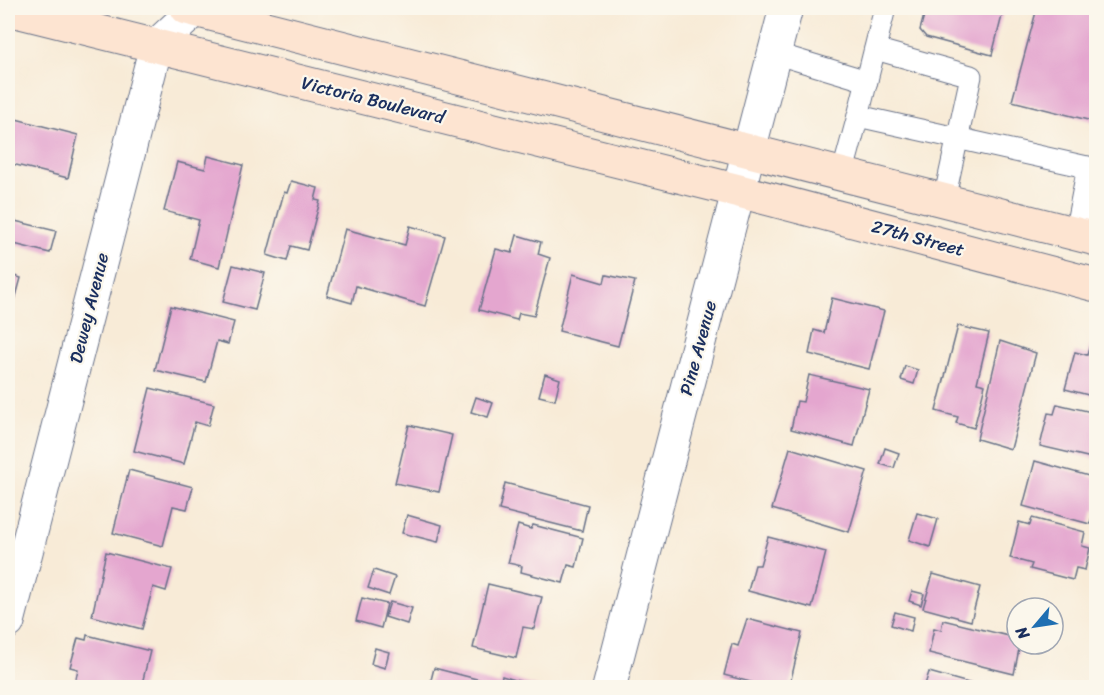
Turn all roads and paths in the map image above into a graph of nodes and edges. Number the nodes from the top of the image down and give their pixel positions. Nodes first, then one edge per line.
1 (194, 8) edge
2 (786, 8) edge
3 (885, 8) edge
4 (8, 9) edge
5 (156, 46) junction
6 (874, 49) junction
7 (774, 53) junction
8 (867, 81) junction
9 (858, 116) junction
10 (958, 138) junction
11 (749, 151) junction
12 (1092, 168) edge
13 (842, 175) junction
14 (739, 191) junction
15 (944, 200) junction
16 (1086, 236) edge
17 (1096, 285) edge
18 (8, 622) edge
19 (609, 687) edge

1 - 5 street
1 - 11 main road
2 - 7 street, Pine Avenue
3 - 6 lane
4 - 5 main road, Victoria Boulevard
5 - 14 main road, Victoria Boulevard
5 - 18 street, Dewey Avenue
6 - 8 lane
6 - 10 lane
7 - 8 lane
7 - 11 street, Pine Avenue
8 - 9 lane
9 - 10 lane
9 - 13 lane
10 - 12 lane
10 - 15 lane
11 - 13 main road
11 - 14 street, Pine Avenue
12 - 16 lane
13 - 15 main road
14 - 17 main road, 27th Street
14 - 19 street, Pine Avenue
15 - 16 main road

